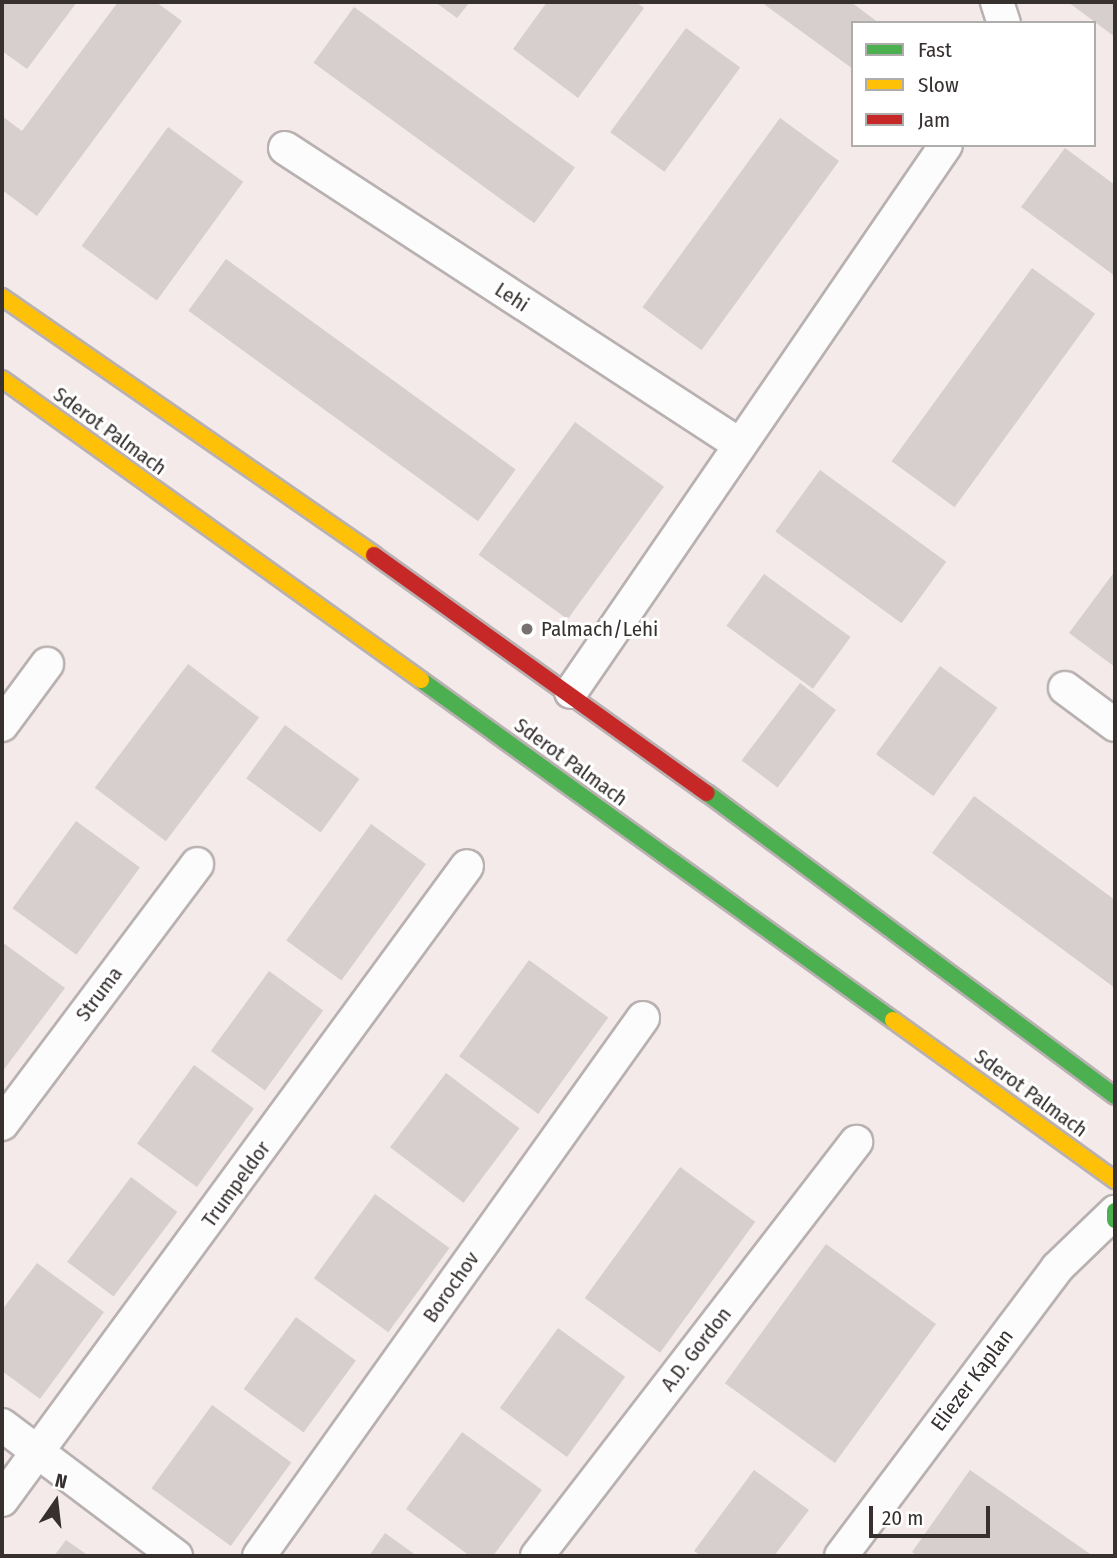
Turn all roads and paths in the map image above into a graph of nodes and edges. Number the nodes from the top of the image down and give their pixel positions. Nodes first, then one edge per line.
1 (997, 2) edge
2 (1003, 21) edge
3 (945, 147) edge
4 (285, 148) dead end
5 (2, 297) edge
6 (2, 379) edge
7 (740, 445) junction
8 (47, 664) dead end
9 (1065, 688) dead end
10 (571, 692) junction
11 (2, 725) edge
12 (1115, 725) edge
13 (197, 864) dead end
14 (467, 866) dead end
15 (643, 1018) dead end
16 (1115, 1096) edge
17 (2, 1125) edge
18 (856, 1142) dead end
19 (1115, 1180) edge
20 (1115, 1212) edge
21 (1115, 1220) edge
22 (2, 1425) edge
23 (40, 1453) junction
24 (2, 1500) edge
25 (176, 1556) edge
26 (259, 1556) edge
27 (537, 1556) edge
28 (841, 1556) edge

1 - 2 street
3 - 7 street
4 - 7 street, Lehi
5 - 10 street
6 - 19 street, Sderot Palmach
7 - 10 street
8 - 11 street
9 - 12 street
10 - 16 street
13 - 17 street, Struma
14 - 23 street, Trumpeldor
15 - 26 street, Borochov
18 - 27 street, A.D. Gordon
20 - 21 street
20 - 28 street, Eliezer Kaplan
22 - 23 street
23 - 24 street, Trumpeldor
23 - 25 street

